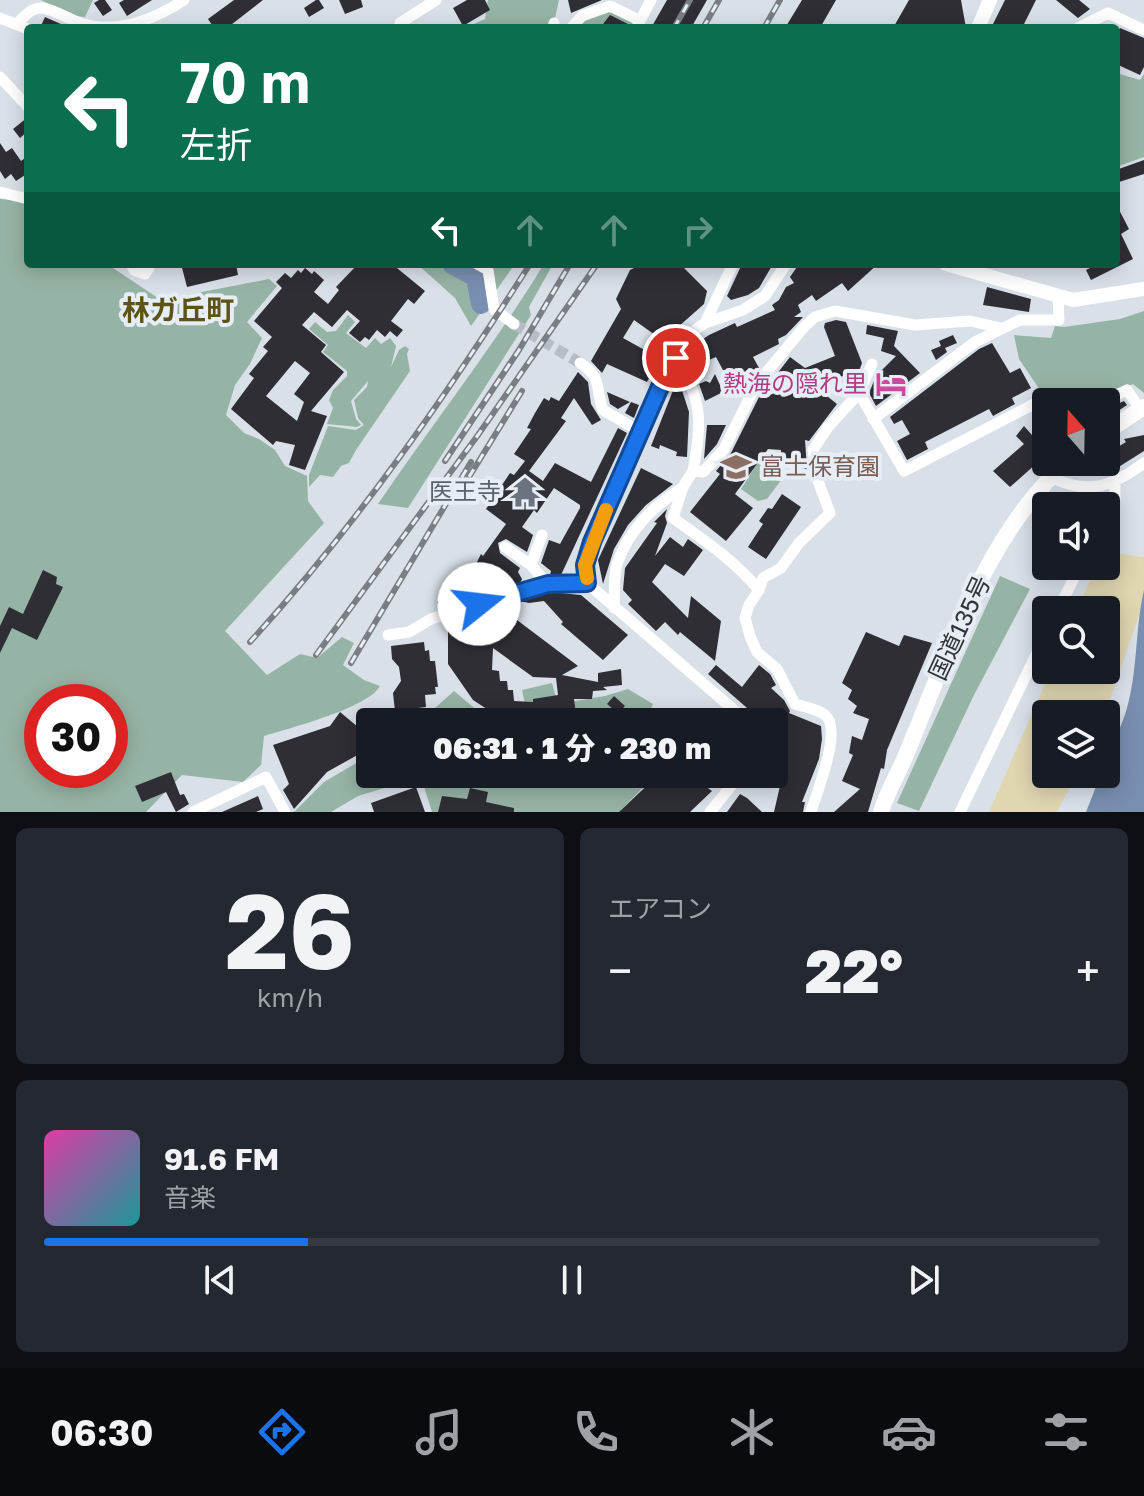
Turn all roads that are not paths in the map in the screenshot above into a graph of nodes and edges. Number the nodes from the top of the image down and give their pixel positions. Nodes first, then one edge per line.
1 (184, 0) edge
2 (436, 0) edge
3 (651, 0) edge
4 (990, 0) edge
5 (0, 18) edge
6 (400, 23) dead end
7 (83, 24) edge
8 (130, 24) edge
9 (575, 24) edge
10 (638, 24) edge
11 (980, 24) edge
12 (1086, 24) edge
13 (22, 26) edge
14 (1144, 30) edge
15 (0, 77) edge
16 (24, 103) edge
17 (0, 192) edge
18 (24, 198) edge
19 (133, 268) edge
20 (149, 268) edge
21 (484, 268) edge
22 (731, 268) edge
23 (783, 268) edge
24 (960, 268) edge
25 (1144, 289) edge
26 (1058, 297) junction
27 (705, 323) junction
28 (514, 324) tunnel mouth
29 (1001, 328) junction
30 (674, 355) junction
31 (580, 363) tunnel mouth
32 (872, 364) dead end
33 (859, 393) junction
34 (1120, 393) edge
35 (1032, 405) edge
36 (1142, 408) edge
37 (873, 419) junction
38 (1120, 423) edge
39 (641, 432) junction
40 (1144, 463) edge
41 (693, 471) junction
42 (1050, 477) joint
43 (1115, 482) junction
44 (683, 487) junction
45 (1115, 492) edge
46 (542, 535) dead end
47 (505, 547) dead end
48 (531, 565) junction
49 (587, 583) junction
50 (547, 584) junction
51 (759, 590) junction
52 (614, 608) junction
53 (388, 635) dead end
54 (1032, 663) edge
55 (732, 708) edge
56 (730, 788) edge
57 (193, 812) edge
58 (285, 812) edge
59 (710, 812) edge
60 (811, 812) edge
61 (881, 812) edge
62 (960, 812) edge

1 - 8 street
2 - 6 street
3 - 10 street
4 - 11 main road
5 - 13 street
7 - 13 street
9 - 10 street
12 - 14 street
15 - 16 street
17 - 18 street
19 - 20 street
21 - 28 street
22 - 27 street
23 - 27 street
24 - 26 main road
25 - 26 main road
26 - 29 street
27 - 30 street
29 - 37 street
29 - 41 street
30 - 39 street
30 - 41 street
31 - 39 street
32 - 33 street
33 - 37 street
33 - 51 street
34 - 36 street
35 - 37 street
36 - 38 highway
39 - 49 street
40 - 43 street
41 - 44 street
42 - 43 street
42 - 61 highway, 国道135号
43 - 45 street
44 - 51 street
44 - 52 street
46 - 48 street
47 - 48 street
48 - 50 street
49 - 50 street
49 - 52 street
50 - 53 street
51 - 60 street
52 - 55 street
54 - 62 street
56 - 59 street
57 - 58 street

